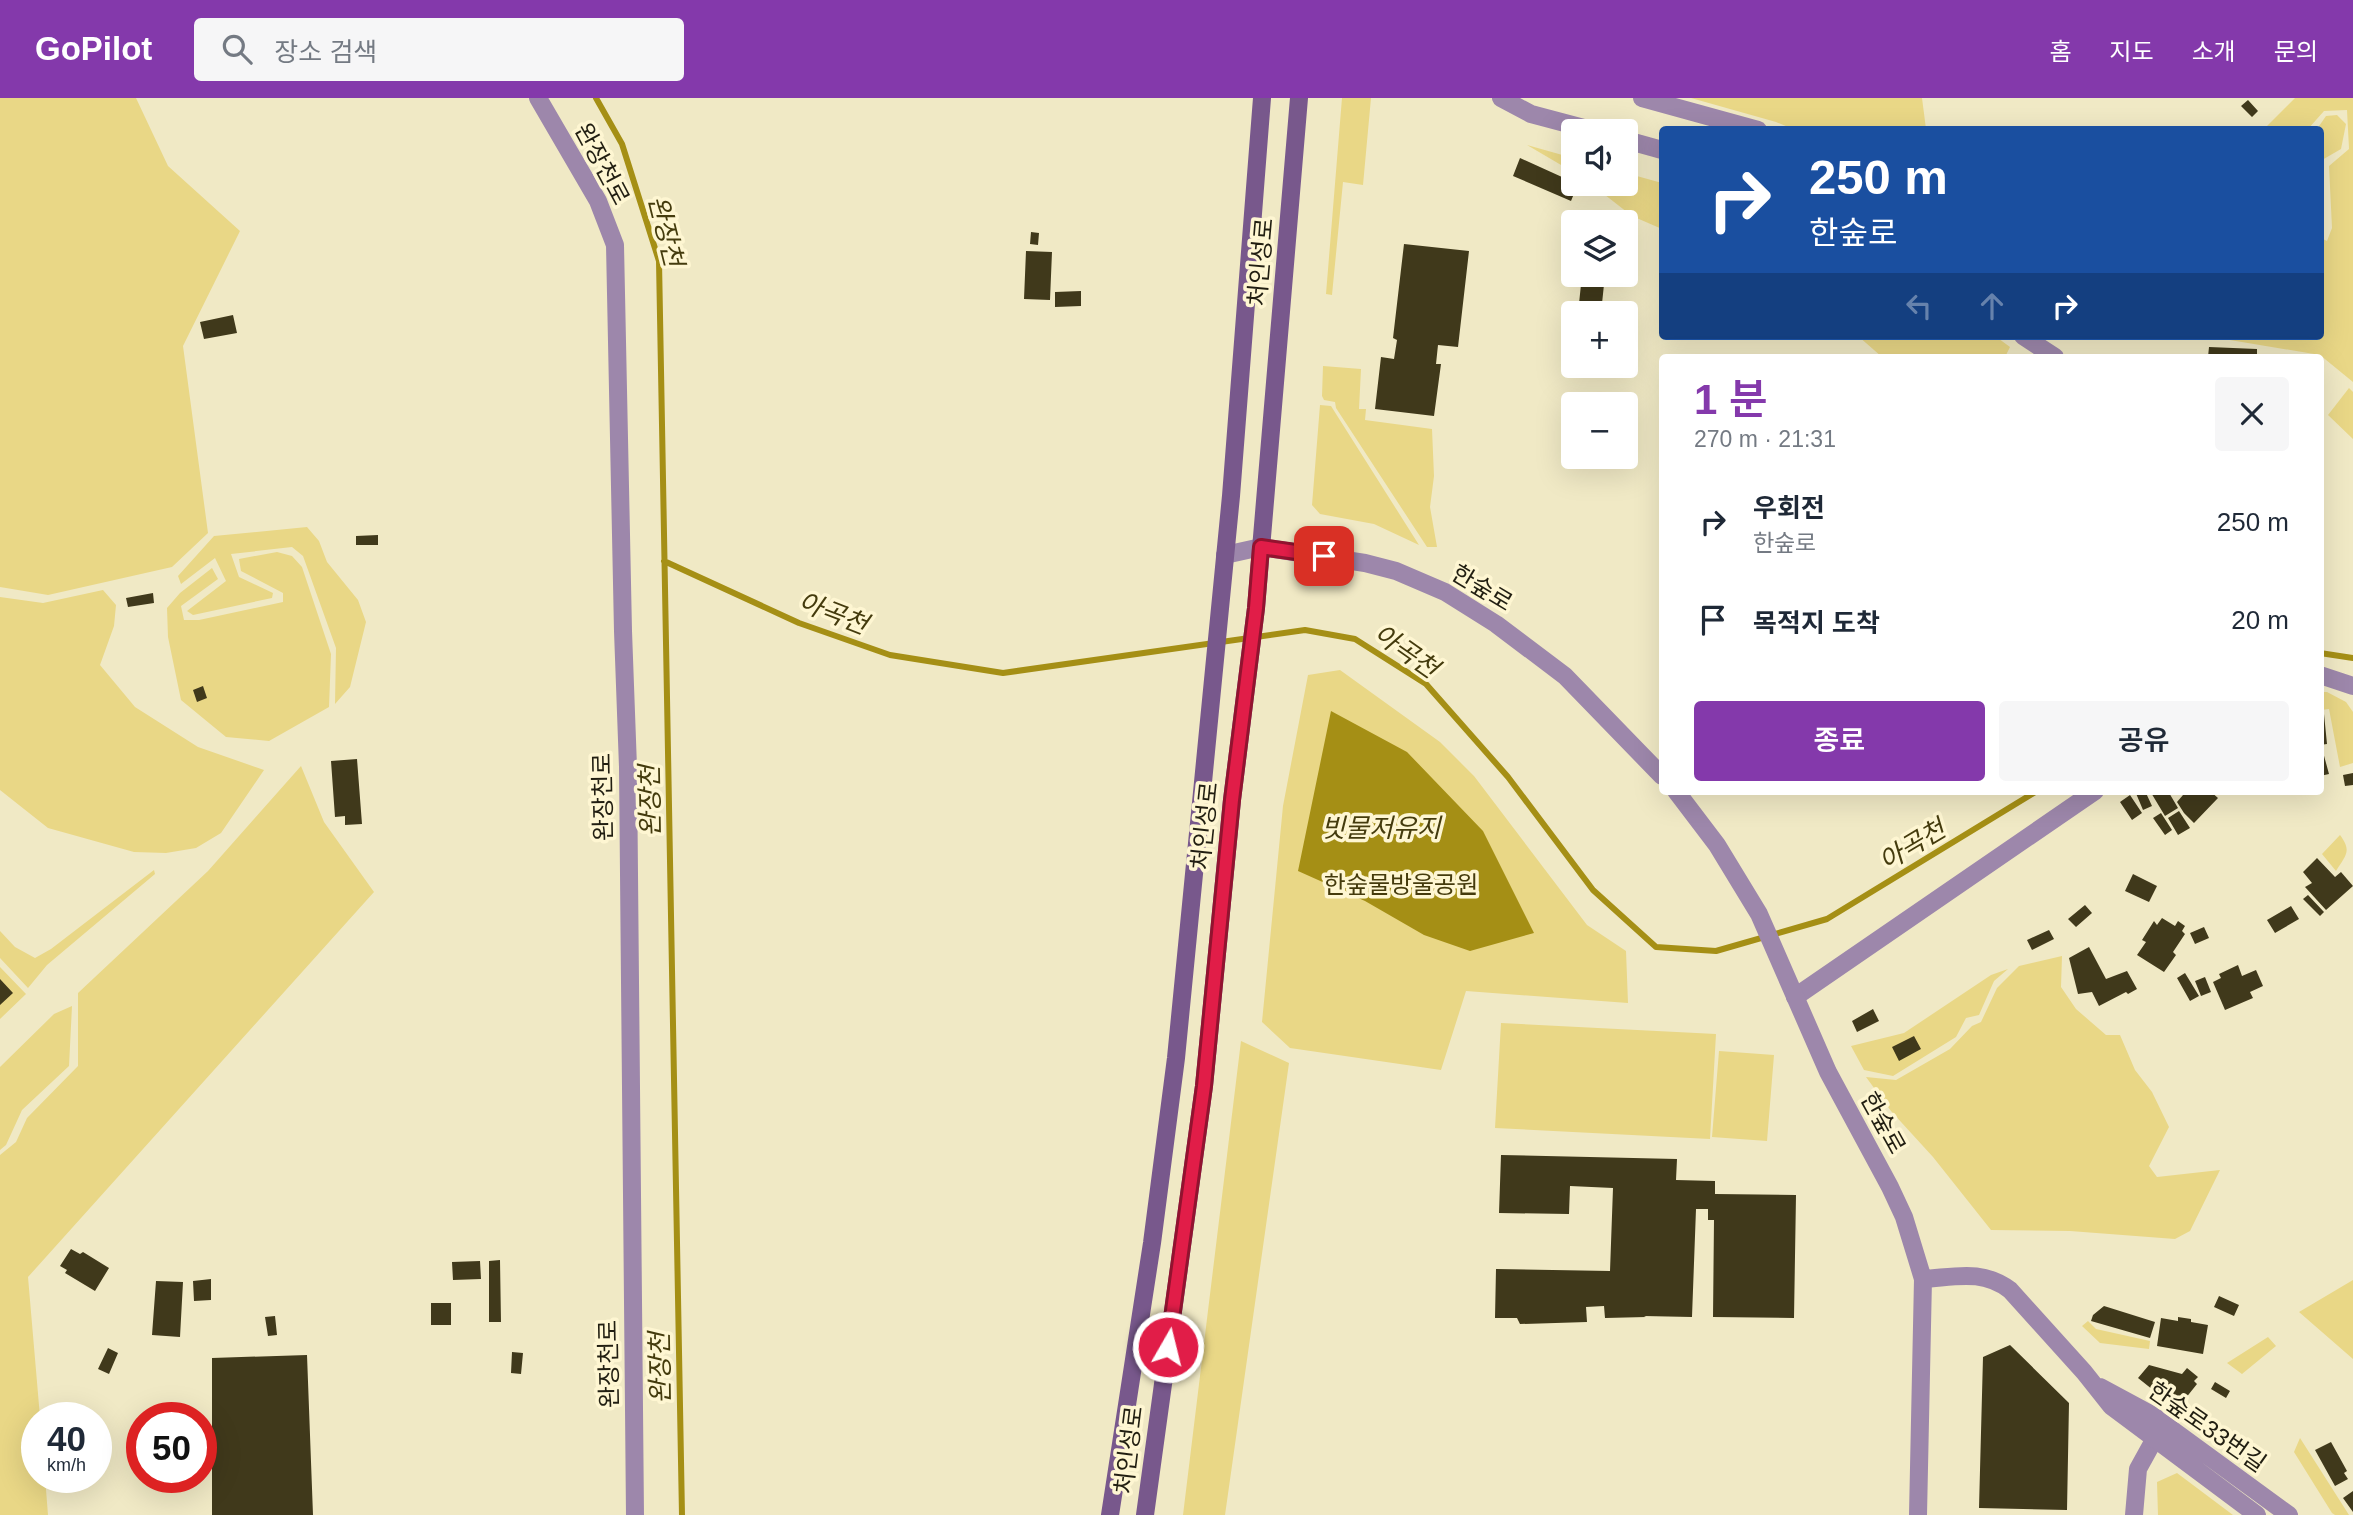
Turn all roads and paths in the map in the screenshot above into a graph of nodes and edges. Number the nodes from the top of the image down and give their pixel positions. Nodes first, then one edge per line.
1 (538, 98) edge
2 (1262, 98) edge
3 (1299, 98) edge
4 (1501, 98) edge
5 (1642, 98) edge
6 (1561, 122) edge
7 (1744, 126) edge
8 (1638, 143) edge
9 (1659, 149) edge
10 (2029, 340) edge
11 (2050, 354) edge
12 (1261, 547) junction
13 (1225, 555) junction
14 (2324, 676) edge
15 (2353, 686) edge
16 (1659, 773) edge
17 (1679, 795) edge
18 (2089, 795) edge
19 (1795, 997) junction
20 (1923, 1279) junction
21 (2094, 1383) junction
22 (2154, 1440) junction
23 (635, 1515) edge
24 (1110, 1515) edge
25 (1145, 1515) edge
26 (1918, 1515) edge
27 (2134, 1515) edge
28 (2257, 1515) edge
29 (2289, 1515) edge

1 - 23 street, 완장천로
2 - 13 main road, 처인성로
3 - 12 main road, 처인성로
4 - 6 street
5 - 7 street
8 - 9 street
10 - 11 street
12 - 13 street, 한숲로
12 - 16 street, 한숲로
12 - 25 main road, 처인성로
13 - 24 main road, 처인성로
14 - 15 street
17 - 19 street, 한숲로
18 - 19 street
19 - 20 street, 한숲로
20 - 21 street, 한숲로33번길
20 - 26 street, 한숲로
21 - 22 street, 한숲로33번길
21 - 29 street, 한숲로33번길
22 - 27 street
22 - 28 street, 한숲로33번길

